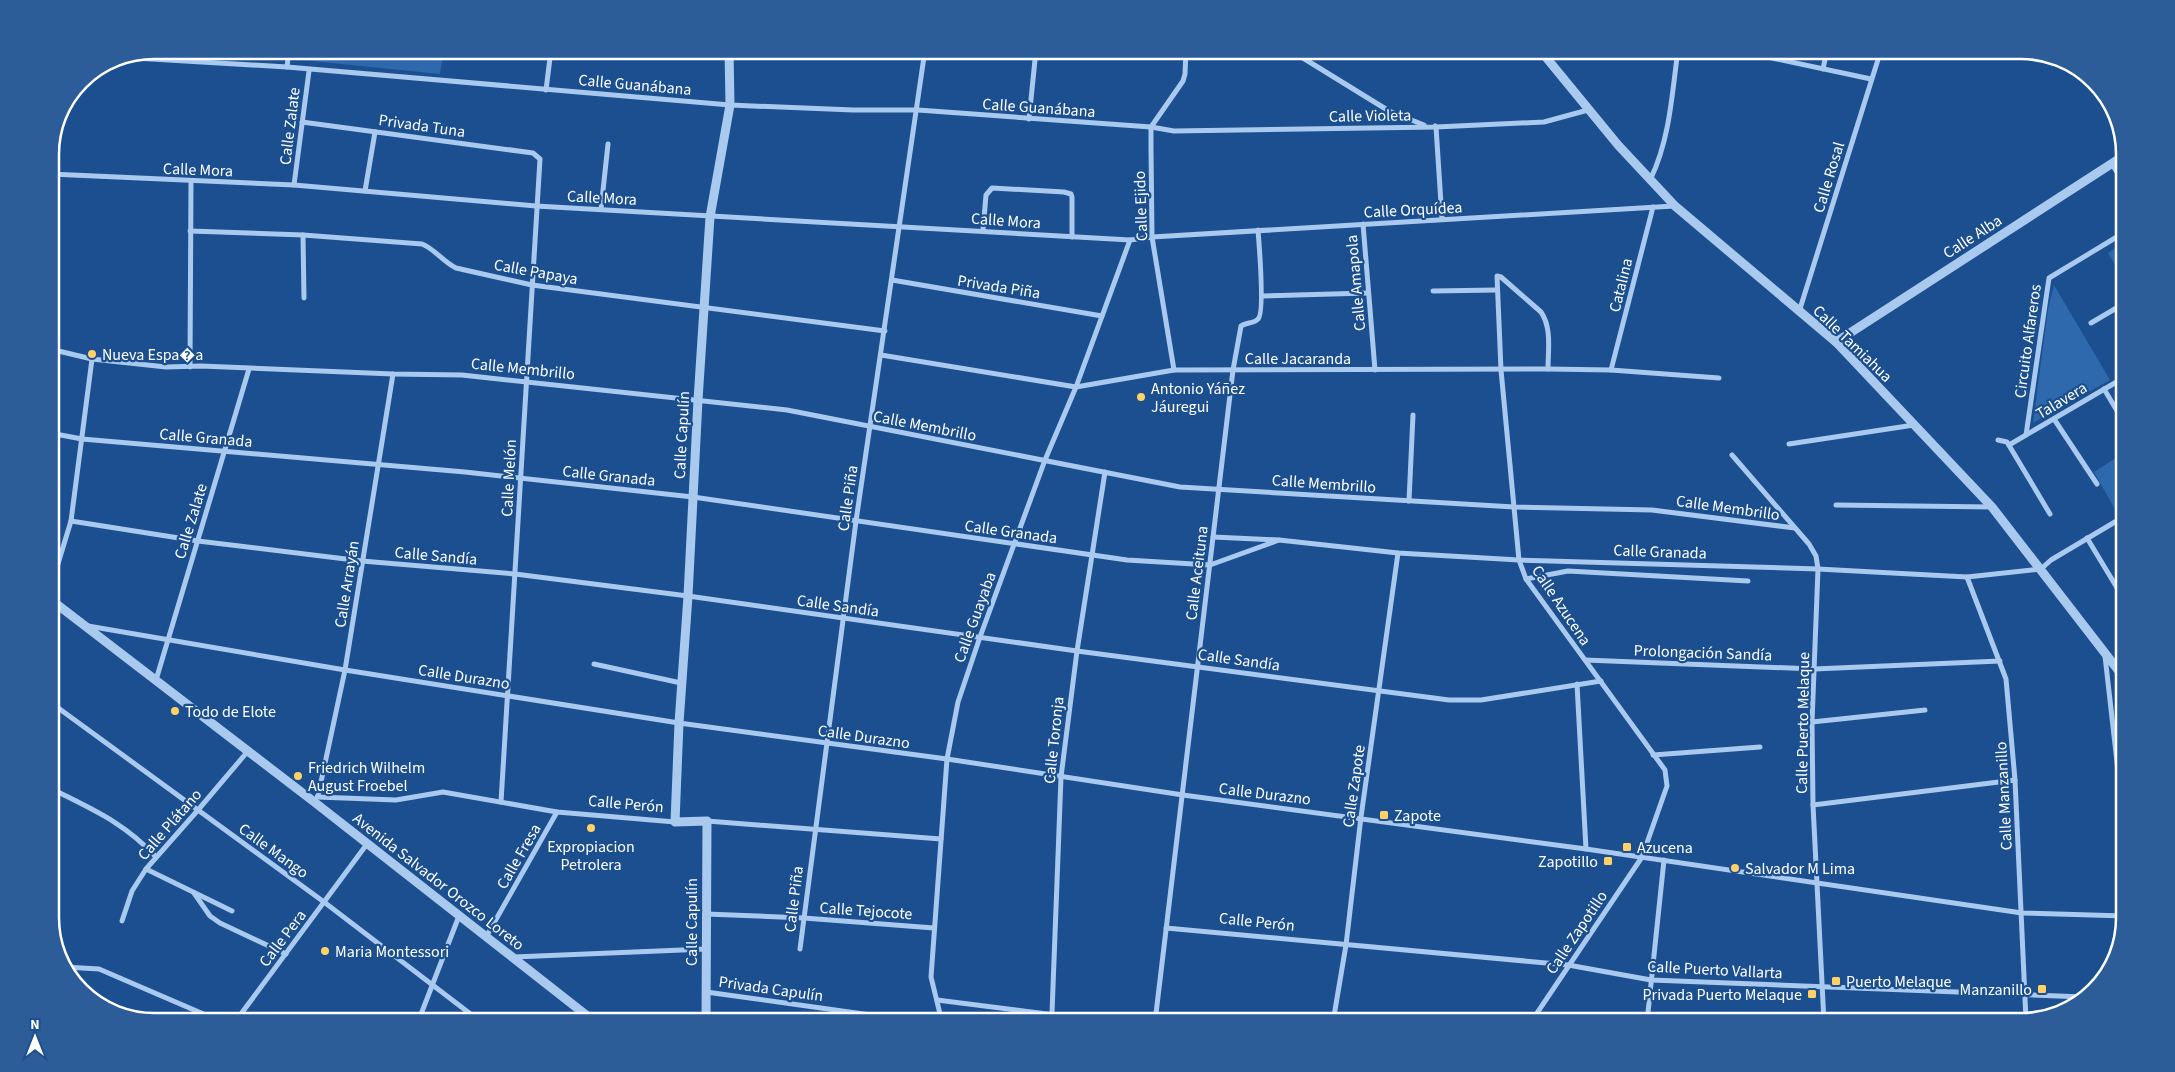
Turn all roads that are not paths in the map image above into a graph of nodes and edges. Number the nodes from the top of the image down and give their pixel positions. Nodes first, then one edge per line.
1 (152, 59) edge
2 (288, 59) edge
3 (551, 59) edge
4 (729, 59) edge
5 (924, 59) edge
6 (1035, 59) edge
7 (1186, 59) edge
8 (1305, 59) edge
9 (1547, 59) edge
10 (1677, 59) edge
11 (1784, 59) edge
12 (1826, 59) edge
13 (1878, 59) edge
14 (287, 67) junction
15 (1823, 69) junction
16 (308, 71) junction
17 (1872, 79) junction
18 (546, 90) junction
19 (730, 104) junction
20 (918, 110) junction
21 (1588, 110) junction
22 (1029, 119) junction
23 (302, 122) junction
24 (1151, 127) junction
25 (1436, 127) junction
26 (375, 132) junction
27 (608, 144) dead end
28 (538, 156) joint
29 (2116, 161) edge
30 (2112, 164) junction
31 (2116, 170) edge
32 (59, 174) edge
33 (1651, 178) junction
34 (191, 181) junction
35 (294, 185) junction
36 (365, 191) junction
37 (536, 206) junction
38 (1675, 206) junction
39 (1653, 207) junction
40 (601, 209) junction
41 (710, 217) junction
42 (1442, 219) junction
43 (1363, 224) junction
44 (900, 227) junction
45 (983, 230) junction
46 (1258, 230) junction
47 (190, 231) junction
48 (303, 235) junction
49 (1072, 237) junction
50 (1152, 237) junction
51 (2116, 237) edge
52 (1130, 240) junction
53 (892, 280) junction
54 (532, 286) junction
55 (1496, 290) junction
56 (1433, 291) dead end
57 (1368, 293) junction
58 (1262, 296) junction
59 (304, 298) dead end
60 (704, 308) junction
61 (2116, 308) edge
62 (1799, 312) junction
63 (1102, 316) junction
64 (2091, 323) dead end
65 (885, 331) junction
66 (1836, 342) junction
67 (59, 351) edge
68 (881, 355) junction
69 (92, 359) junction
70 (190, 367) junction
71 (249, 369) junction
72 (1548, 369) junction
73 (1174, 370) junction
74 (1233, 370) junction
75 (1375, 370) junction
76 (1501, 370) junction
77 (1611, 370) junction
78 (392, 374) junction
79 (1719, 378) dead end
80 (526, 380) junction
81 (2116, 382) edge
82 (1076, 387) junction
83 (2104, 389) junction
84 (698, 400) junction
85 (2116, 409) edge
86 (1413, 415) dead end
87 (2054, 419) junction
88 (1914, 425) junction
89 (870, 427) junction
90 (59, 435) edge
91 (2026, 435) junction
92 (82, 439) junction
93 (1998, 440) dead end
94 (1789, 444) dead end
95 (2009, 445) junction
96 (224, 451) junction
97 (1732, 455) dead end
98 (1045, 460) junction
99 (377, 464) junction
100 (1105, 472) junction
101 (520, 478) junction
102 (2097, 484) dead end
103 (1219, 489) junction
104 (693, 497) junction
105 (1409, 500) junction
106 (1836, 505) dead end
107 (1514, 507) junction
108 (1992, 507) junction
109 (2050, 514) dead end
110 (71, 521) junction
111 (856, 521) junction
112 (2116, 521) edge
113 (1795, 528) junction
114 (1213, 537) junction
115 (2087, 538) junction
116 (1279, 540) junction
117 (198, 541) junction
118 (1014, 544) junction
119 (1398, 554) junction
120 (1092, 555) junction
121 (59, 560) edge
122 (1519, 560) junction
123 (362, 561) junction
124 (1210, 565) junction
125 (1818, 569) junction
126 (2041, 569) junction
127 (515, 574) junction
128 (1967, 577) junction
129 (1526, 579) junction
130 (1748, 581) dead end
131 (2116, 585) edge
132 (688, 596) junction
133 (59, 606) edge
134 (843, 618) junction
135 (85, 625) junction
136 (980, 637) junction
137 (167, 641) junction
138 (1077, 651) junction
139 (2105, 653) junction
140 (1585, 660) junction
141 (2000, 661) junction
142 (594, 664) dead end
143 (1197, 666) junction
144 (2116, 667) edge
145 (1814, 669) junction
146 (345, 670) junction
147 (156, 680) junction
148 (1601, 681) junction
149 (681, 683) junction
150 (1577, 684) junction
151 (1379, 690) junction
152 (508, 696) junction
153 (59, 709) edge
154 (1925, 710) dead end
155 (1812, 722) junction
156 (678, 723) junction
157 (826, 743) junction
158 (1760, 747) dead end
159 (248, 751) junction
160 (2116, 752) edge
161 (1653, 755) junction
162 (947, 759) junction
163 (1061, 777) junction
164 (2015, 780) junction
165 (59, 793) edge
166 (1183, 795) junction
167 (316, 799) junction
168 (501, 802) junction
169 (1813, 805) junction
170 (198, 810) junction
171 (557, 812) junction
172 (1361, 818) junction
173 (706, 821) junction
174 (675, 822) junction
175 (814, 829) junction
176 (941, 839) junction
177 (367, 844) junction
178 (1586, 849) junction
179 (156, 857) junction
180 (1642, 857) junction
181 (1664, 860) junction
182 (146, 869) junction
183 (1818, 883) junction
184 (194, 893) junction
185 (324, 902) junction
186 (232, 911) dead end
187 (705, 914) junction
188 (2022, 914) junction
189 (459, 916) junction
190 (2116, 916) edge
191 (804, 918) junction
192 (122, 921) dead end
193 (934, 928) junction
194 (1166, 928) junction
195 (486, 938) junction
196 (1346, 945) junction
197 (706, 949) junction
198 (800, 950) dead end
199 (286, 954) junction
200 (511, 958) junction
201 (1568, 966) junction
202 (73, 967) edge
203 (1651, 980) junction
204 (431, 982) junction
205 (1823, 987) junction
206 (706, 992) junction
207 (2025, 994) junction
208 (2075, 996) edge
209 (937, 1000) junction
210 (201, 1013) edge
211 (242, 1013) edge
212 (421, 1013) edge
213 (470, 1013) edge
214 (581, 1013) edge
215 (706, 1013) edge
216 (856, 1013) edge
217 (940, 1013) edge
218 (1052, 1013) joint
219 (1156, 1013) edge
220 (1335, 1013) edge
221 (1537, 1013) edge
222 (1647, 1013) edge
223 (1824, 1013) edge
224 (2026, 1013) edge

1 - 14 street, Calle Guanábana
2 - 14 street
3 - 18 street
4 - 19 street, Calle Capulín
5 - 20 street, Calle Piña
6 - 22 street
7 - 24 street
8 - 25 street
9 - 21 street, Calle Tamiahua
10 - 33 street
11 - 15 street
12 - 15 street
13 - 17 street, Calle Rosal
14 - 16 street, Calle Guanábana
15 - 17 street
16 - 18 street, Calle Guanábana
16 - 23 street, Calle Zalate
17 - 62 street, Calle Rosal
18 - 19 street, Calle Guanábana
19 - 20 street, Calle Guanábana
19 - 41 street, Calle Capulín
20 - 22 street, Calle Guanábana
20 - 44 street, Calle Piña
21 - 25 street, Calle Violeta
21 - 33 street, Calle Tamiahua
22 - 24 street, Calle Guanábana
23 - 26 street, Privada Tuna
23 - 35 street, Calle Zalate
24 - 25 street, Calle Violeta
24 - 50 street, Calle Ejido
25 - 42 street
26 - 28 street, Privada Tuna
26 - 36 street
27 - 40 street
28 - 37 street, Calle Melón
29 - 30 street, Calle Alba
30 - 31 street
30 - 66 street, Calle Alba
32 - 34 street, Calle Mora
33 - 38 street, Calle Tamiahua
34 - 35 street, Calle Mora
34 - 47 street
35 - 36 street, Calle Mora
36 - 37 street, Calle Mora
37 - 40 street, Calle Mora
37 - 54 street, Calle Melón
38 - 39 street, Calle Orquídea
38 - 62 street, Calle Tamiahua
39 - 42 street, Calle Orquídea
39 - 77 street, Catalina
40 - 41 street, Calle Mora
41 - 44 street, Calle Mora
41 - 60 street, Calle Capulín
42 - 43 street, Calle Orquídea
43 - 46 street, Calle Orquídea
43 - 57 street, Calle Amapola
44 - 45 street, Calle Mora
44 - 53 street, Calle Piña
45 - 49 street, Calle Mora
45 - 49 street
46 - 50 street, Calle Orquídea
46 - 58 street, Calle Aceituna
47 - 48 street, Calle Papaya
47 - 70 street
48 - 54 street, Calle Papaya
48 - 59 street
49 - 52 street, Calle Mora
50 - 52 street, Calle Mora
50 - 73 street, Calle Ejido
51 - 91 street, Circuito Alfareros
52 - 63 street, Calle Guayaba
53 - 63 street, Privada Piña
53 - 65 street, Calle Piña
54 - 60 street, Calle Papaya
54 - 80 street, Calle Melón
55 - 56 street
55 - 72 street, Calle Azucena
55 - 76 street, Calle Azucena
57 - 58 street
57 - 75 street, Calle Amapola
58 - 74 street, Calle Aceituna
60 - 65 street, Calle Papaya
60 - 84 street, Calle Capulín
61 - 64 street
62 - 66 street, Calle Tamiahua
63 - 82 street, Calle Guayaba
65 - 68 street, Calle Piña
66 - 88 street, Calle Tamiahua
67 - 69 street, Calle Membrillo
68 - 82 street, Calle Jacaranda
68 - 89 street, Calle Piña
69 - 70 street, Calle Membrillo
69 - 92 street
70 - 71 street, Calle Membrillo
71 - 78 street, Calle Membrillo
71 - 96 street, Calle Zalate
72 - 76 street, Calle Jacaranda
72 - 77 street, Calle Jacaranda
73 - 74 street, Calle Jacaranda
73 - 82 street, Calle Jacaranda
74 - 75 street, Calle Jacaranda
74 - 103 street, Calle Aceituna
75 - 76 street, Calle Jacaranda
76 - 107 street, Calle Azucena
77 - 79 street, Calle Jacaranda
78 - 80 street, Calle Membrillo
78 - 99 street, Calle Arrayán
80 - 84 street, Calle Membrillo
80 - 101 street, Calle Melón
81 - 83 street, Talavera
82 - 98 street, Calle Guayaba
83 - 85 street
83 - 87 street, Talavera
84 - 89 street, Calle Membrillo
84 - 104 street, Calle Capulín
86 - 105 street
87 - 91 street, Talavera
87 - 102 street
88 - 94 street
88 - 108 street, Calle Tamiahua
89 - 98 street, Calle Membrillo
89 - 111 street, Calle Piña
90 - 92 street, Calle Granada
91 - 95 street, Talavera
92 - 96 street, Calle Granada
92 - 110 street
93 - 95 street
95 - 109 street
96 - 99 street, Calle Granada
96 - 117 street, Calle Zalate
97 - 113 street, Calle Puerto Melaque
98 - 100 street, Calle Membrillo
98 - 118 street, Calle Guayaba
99 - 101 street, Calle Granada
99 - 123 street, Calle Arrayán
100 - 103 street, Calle Membrillo
100 - 120 street, Calle Toronja
101 - 104 street, Calle Granada
101 - 127 street, Calle Melón
103 - 105 street, Calle Membrillo
103 - 114 street, Calle Aceituna
104 - 111 street, Calle Granada
104 - 132 street, Calle Capulín
105 - 107 street, Calle Membrillo
106 - 108 street
107 - 113 street, Calle Membrillo
107 - 122 street, Calle Azucena
108 - 126 street, Calle Tamiahua
110 - 117 street, Calle Sandía
110 - 121 street
111 - 118 street, Calle Granada
111 - 134 street, Calle Piña
112 - 115 street
113 - 125 street, Calle Puerto Melaque
114 - 116 street, Calle Granada
114 - 124 street, Calle Aceituna
115 - 126 street
115 - 131 street
116 - 119 street, Calle Granada
116 - 124 street, Calle Granada
117 - 123 street, Calle Sandía
117 - 137 street, Calle Zalate
118 - 120 street, Calle Granada
118 - 136 street, Calle Guayaba
119 - 122 street, Calle Granada
119 - 151 street, Calle Zapote
120 - 124 street, Calle Granada
120 - 138 street, Calle Toronja
122 - 125 street, Calle Granada
122 - 129 street, Calle Azucena
123 - 127 street, Calle Sandía
123 - 146 street, Calle Arrayán
124 - 143 street, Calle Aceituna
125 - 128 street, Calle Granada
125 - 145 street, Calle Puerto Melaque
126 - 128 street, Calle Granada
126 - 139 street, Calle Tamiahua
127 - 132 street, Calle Sandía
127 - 152 street, Calle Melón
128 - 141 street, Calle Manzanillo
129 - 130 street
129 - 140 street, Calle Azucena
132 - 134 street, Calle Sandía
132 - 149 street, Calle Capulín
133 - 135 street, Avenida Salvador Orozco Loreto
134 - 136 street, Calle Sandía
134 - 157 street, Calle Piña
135 - 137 street, Calle Durazno
135 - 147 street, Avenida Salvador Orozco Loreto
136 - 138 street, Calle Sandía
136 - 162 street, Calle Guayaba
137 - 146 street, Calle Durazno
137 - 147 street, Calle Zalate
138 - 143 street, Calle Sandía
138 - 163 street, Calle Toronja
139 - 144 street, Calle Tamiahua
139 - 160 street
140 - 145 street, Prolongación Sandía
140 - 148 street, Calle Azucena
141 - 145 street, Prolongación Sandía
141 - 164 street, Calle Manzanillo
142 - 149 street
143 - 151 street, Calle Sandía
143 - 166 street, Calle Aceituna
145 - 155 street, Calle Puerto Melaque
146 - 152 street, Calle Durazno
146 - 167 street, Calle Arrayán
147 - 159 street, Avenida Salvador Orozco Loreto
148 - 150 street, Calle Sandía
148 - 161 street, Calle Azucena
149 - 156 street, Calle Capulín
150 - 151 street, Calle Sandía
150 - 178 street
151 - 172 street, Calle Zapote
152 - 156 street, Calle Durazno
152 - 168 street, Calle Melón
153 - 170 street, Calle Mango
154 - 155 street
155 - 169 street, Calle Puerto Melaque
156 - 157 street, Calle Durazno
156 - 174 street, Calle Capulín
157 - 162 street, Calle Durazno
157 - 175 street, Calle Piña
158 - 161 street
159 - 167 street, Avenida Salvador Orozco Loreto
159 - 170 street, Calle Plátano
161 - 180 street, Calle Azucena
162 - 163 street, Calle Durazno
162 - 176 street, Calle Guayaba
163 - 166 street, Calle Durazno
163 - 218 street, Calle Toronja
164 - 169 street
164 - 188 street, Calle Manzanillo
165 - 179 street
166 - 172 street, Calle Durazno
166 - 194 street, Calle Aceituna
167 - 168 street, Calle Perón
167 - 177 street, Avenida Salvador Orozco Loreto
168 - 171 street, Calle Perón
169 - 183 street, Calle Puerto Melaque
170 - 179 street, Calle Plátano
170 - 185 street, Calle Mango
171 - 174 street, Calle Perón
171 - 195 street, Calle Fresa
172 - 178 street, Calle Durazno
172 - 196 street, Calle Zapote
173 - 174 street, Calle Perón
173 - 175 street, Calle Perón
173 - 187 street, Calle Capulín
175 - 176 street, Calle Perón
175 - 191 street, Calle Piña
176 - 193 street, Calle Guayaba
177 - 185 street, Calle Pera
177 - 189 street, Avenida Salvador Orozco Loreto
178 - 180 street, Calle Durazno
179 - 182 street, Calle Plátano
180 - 181 street, Calle Durazno
180 - 201 street, Calle Zapotillo
181 - 183 street, Calle Durazno
181 - 203 street
182 - 184 street
182 - 192 street, Calle Plátano
183 - 188 street, Calle Durazno
183 - 205 street, Calle Puerto Melaque
184 - 186 street
184 - 199 street
185 - 199 street, Calle Pera
185 - 204 street, Calle Mango
187 - 191 street, Calle Tejocote
187 - 197 street, Calle Capulín
188 - 190 street, Calle Durazno
188 - 207 street, Calle Manzanillo
189 - 195 street, Avenida Salvador Orozco Loreto
189 - 204 street
191 - 193 street, Calle Tejocote
191 - 198 street, Calle Piña
193 - 209 street, Calle Guayaba
194 - 196 street, Calle Perón
194 - 219 street, Calle Aceituna
195 - 200 street, Avenida Salvador Orozco Loreto
196 - 201 street, Calle Puerto Vallarta
196 - 220 street, Calle Zapote
197 - 200 street
197 - 206 street, Calle Capulín
199 - 211 street, Calle Pera
200 - 214 street, Avenida Salvador Orozco Loreto
201 - 203 street, Calle Puerto Vallarta
201 - 221 street, Calle Zapotillo
202 - 210 street
203 - 205 street, Calle Puerto Vallarta
203 - 222 street
204 - 212 street
204 - 213 street, Calle Mango
205 - 207 street, Calle Puerto Vallarta
205 - 223 street, Calle Puerto Melaque
206 - 215 street, Calle Capulín
206 - 216 street, Privada Capulín
207 - 208 street, Calle Puerto Vallarta
207 - 224 street, Calle Manzanillo
209 - 217 street, Calle Guayaba
209 - 218 street

